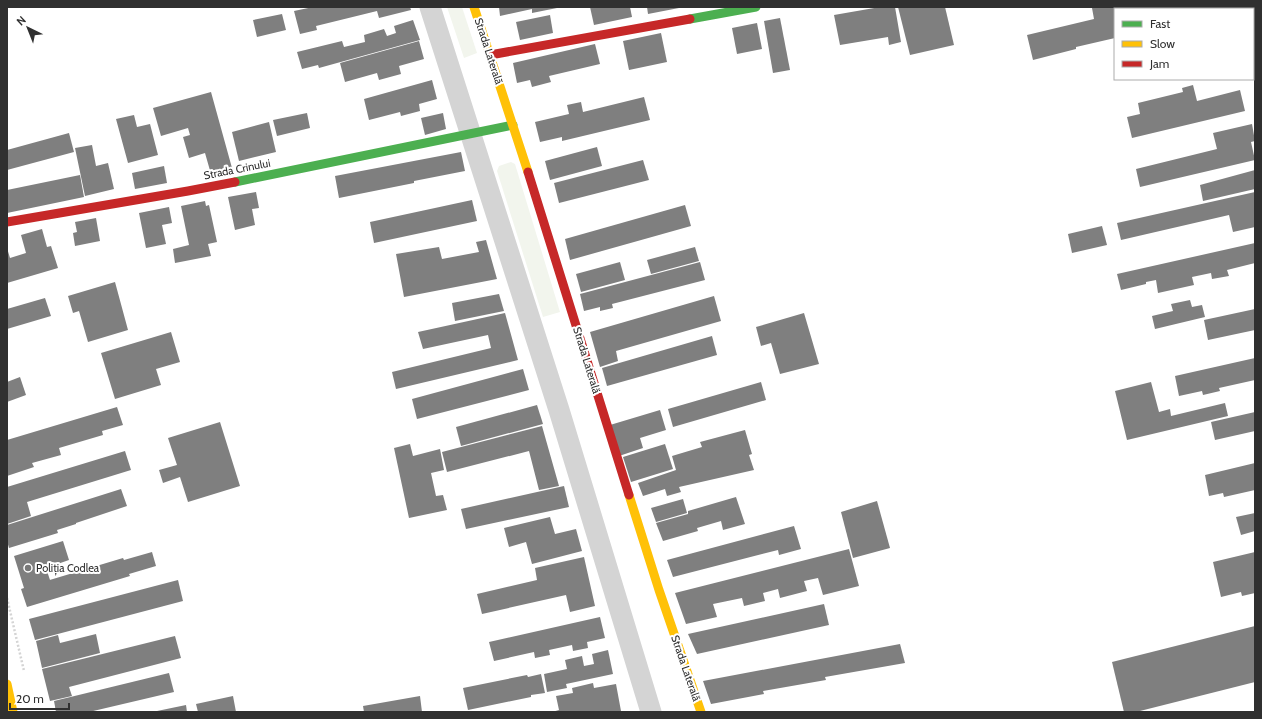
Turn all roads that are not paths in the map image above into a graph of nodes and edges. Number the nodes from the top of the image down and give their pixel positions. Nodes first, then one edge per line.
1 (430, 7) edge
2 (474, 7) edge
3 (756, 7) edge
4 (490, 55) junction
5 (513, 125) junction
6 (470, 135) junction
7 (7, 222) edge
8 (7, 684) edge
9 (697, 711) edge
10 (13, 712) edge
11 (651, 712) edge

1 - 6 street
2 - 4 main road, Strada Laterală
3 - 4 main road
4 - 5 main road, Strada Laterală
5 - 6 main road, Strada Crinului
5 - 9 main road, Strada Laterală
6 - 7 main road, Strada Crinului
6 - 11 street
8 - 10 main road

